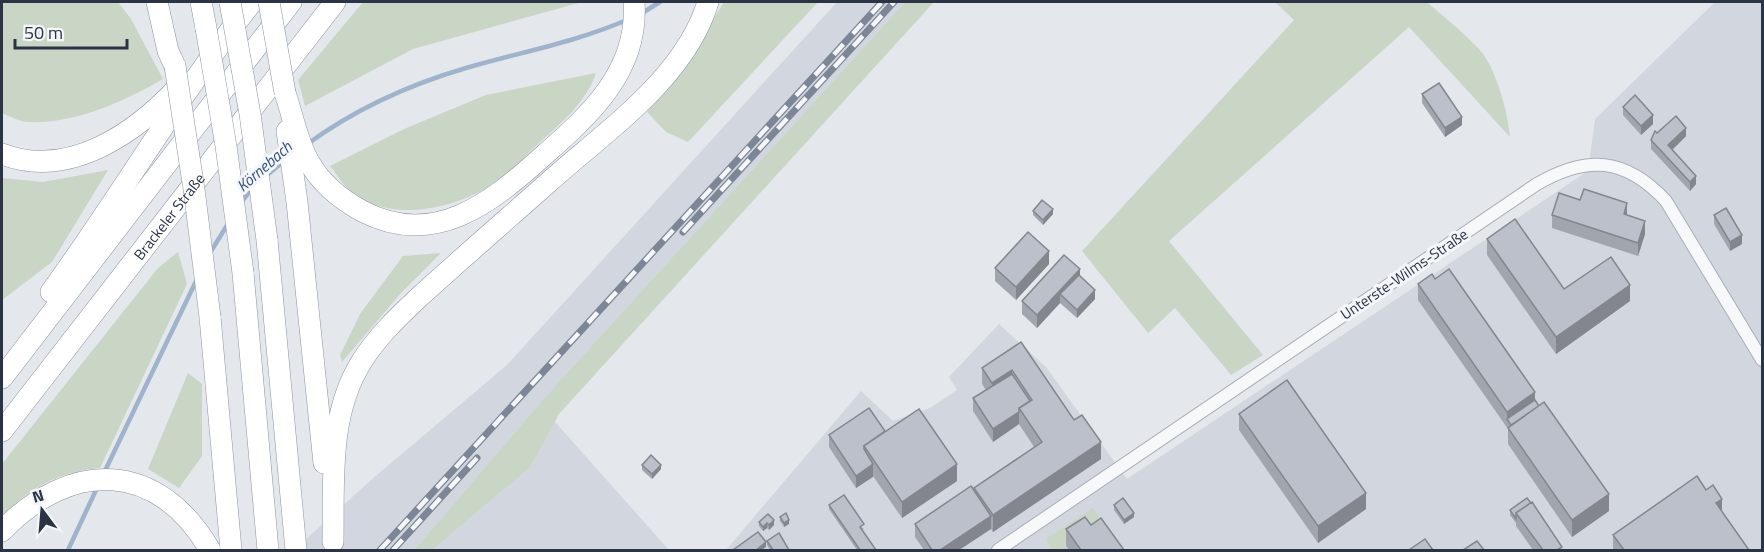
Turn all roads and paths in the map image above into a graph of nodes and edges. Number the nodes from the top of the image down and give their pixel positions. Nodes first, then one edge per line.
1 (157, 2) edge
2 (165, 2) edge
3 (201, 2) edge
4 (230, 2) edge
5 (252, 2) edge
6 (283, 2) edge
7 (335, 2) edge
8 (634, 2) edge
9 (708, 2) edge
10 (213, 35) junction
11 (175, 66) junction
12 (285, 93) junction
13 (2, 154) edge
14 (2, 357) edge
15 (1762, 360) edge
16 (2, 378) edge
17 (2, 431) edge
18 (4, 527) edge
19 (334, 546) edge
20 (210, 550) edge
21 (231, 550) edge
22 (267, 550) edge
23 (296, 550) edge
24 (998, 550) edge

1 - 11 highway
2 - 11 highway
3 - 10 highway
4 - 23 highway, bridge
5 - 10 highway
6 - 12 highway, bridge
6 - 16 highway
7 - 17 highway, Brackeler Straße
8 - 12 highway
9 - 19 highway
10 - 13 highway
10 - 14 highway
10 - 22 highway, bridge
11 - 21 highway, bridge
12 - 19 highway
15 - 24 street, Unterste-Wilms-Straße
18 - 20 highway

